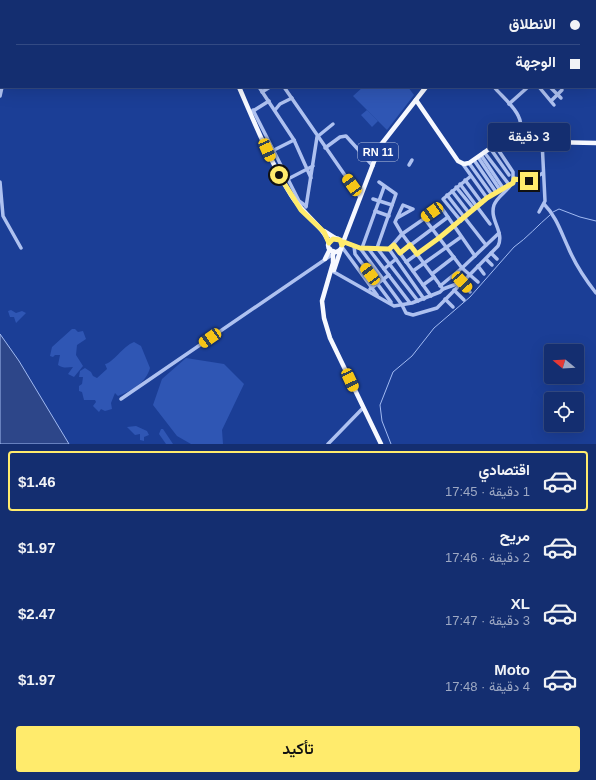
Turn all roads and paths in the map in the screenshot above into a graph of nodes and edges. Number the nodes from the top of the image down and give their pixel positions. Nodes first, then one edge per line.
1 (240, 88) edge
2 (260, 88) edge
3 (268, 88) edge
4 (285, 88) edge
5 (425, 88) edge
6 (495, 88) edge
7 (527, 88) edge
8 (540, 88) edge
9 (551, 88) edge
10 (562, 90) dead end
11 (262, 92) junction
12 (557, 95) junction
13 (292, 98) junction
14 (561, 98) dead end
15 (416, 100) junction
16 (269, 101) junction
17 (551, 101) junction
18 (509, 104) junction
19 (554, 105) dead end
20 (275, 110) junction
21 (252, 111) junction
22 (333, 124) dead end
23 (516, 132) junction
24 (317, 137) junction
25 (516, 138) junction
26 (294, 140) junction
27 (540, 140) junction
28 (596, 143) edge
29 (496, 144) junction
30 (325, 148) junction
31 (490, 148) junction
32 (274, 150) junction
33 (477, 157) junction
34 (412, 160) dead end
35 (461, 163) junction
36 (409, 165) dead end
37 (312, 166) junction
38 (373, 166) junction
39 (307, 169) junction
40 (513, 172) junction
41 (543, 173) junction
42 (487, 174) junction
43 (509, 175) junction
44 (471, 176) junction
45 (311, 178) junction
46 (504, 178) junction
47 (288, 179) junction
48 (480, 179) junction
49 (514, 179) junction
50 (465, 180) junction
51 (0, 182) edge
52 (379, 182) dead end
53 (476, 182) junction
54 (460, 184) junction
55 (510, 186) junction
56 (384, 187) junction
57 (456, 188) junction
58 (500, 190) junction
59 (452, 191) junction
60 (447, 195) junction
61 (492, 195) junction
62 (360, 197) junction
63 (487, 198) junction
64 (373, 199) dead end
65 (379, 201) junction
66 (482, 203) junction
67 (544, 204) junction
68 (306, 206) junction
69 (392, 206) junction
70 (300, 208) junction
71 (476, 208) junction
72 (375, 211) junction
73 (305, 212) junction
74 (539, 212) dead end
75 (469, 213) junction
76 (389, 216) junction
77 (448, 217) junction
78 (465, 217) junction
79 (397, 218) dead end
80 (424, 218) junction
81 (461, 220) junction
82 (490, 224) dead end
83 (453, 226) junction
84 (349, 229) junction
85 (433, 229) junction
86 (499, 233) junction
87 (402, 234) junction
88 (461, 237) junction
89 (336, 238) junction
90 (439, 238) junction
91 (329, 243) junction
92 (394, 245) junction
93 (410, 245) junction
94 (486, 245) junction
95 (342, 246) junction
96 (354, 246) junction
97 (447, 247) junction
98 (21, 248) dead end
99 (361, 248) junction
100 (368, 248) junction
101 (377, 248) junction
102 (389, 249) junction
103 (333, 251) junction
104 (400, 253) junction
105 (491, 253) junction
106 (417, 254) junction
107 (475, 256) junction
108 (454, 257) junction
109 (326, 258) junction
110 (497, 258) dead end
111 (486, 259) junction
112 (334, 260) junction
113 (396, 260) junction
114 (406, 262) junction
115 (390, 264) junction
116 (424, 264) junction
117 (492, 265) dead end
118 (478, 266) junction
119 (462, 268) junction
120 (384, 269) junction
121 (413, 271) junction
122 (334, 272) junction
123 (470, 274) junction
124 (484, 274) dead end
125 (389, 275) junction
126 (433, 276) junction
127 (383, 279) junction
128 (462, 282) junction
129 (478, 282) dead end
130 (377, 284) junction
131 (423, 285) junction
132 (442, 287) junction
133 (372, 288) junction
134 (454, 290) junction
135 (367, 291) junction
136 (400, 291) junction
137 (470, 292) dead end
138 (596, 293) edge
139 (377, 295) junction
140 (394, 295) junction
141 (431, 296) junction
142 (389, 299) junction
143 (424, 299) junction
144 (445, 299) junction
145 (464, 300) dead end
146 (418, 301) junction
147 (410, 303) junction
148 (402, 305) junction
149 (394, 306) junction
150 (454, 306) dead end
151 (323, 310) junction
152 (122, 399) dead end
153 (363, 408) junction
154 (328, 444) edge
155 (381, 444) edge

1 - 21 main road
2 - 11 street
3 - 11 street
4 - 13 street
5 - 15 main road, RN 11
6 - 18 street
7 - 18 street
8 - 17 street
9 - 12 street
10 - 12 street
11 - 16 street
12 - 14 street
12 - 17 street
13 - 20 street
13 - 24 street
15 - 35 main road
15 - 38 main road, RN 11
16 - 20 street
16 - 21 street
17 - 19 street
18 - 23 street
20 - 26 street
21 - 32 street
21 - 70 main road
22 - 24 street
23 - 25 main road
23 - 27 main road
23 - 29 main road
24 - 30 street
24 - 37 street
25 - 27 main road
25 - 29 main road
26 - 32 street
26 - 39 street
27 - 28 main road
27 - 41 street
29 - 31 main road
29 - 40 street
30 - 38 street
30 - 62 street
31 - 33 main road
31 - 43 street
32 - 47 street
33 - 35 main road
33 - 42 street
33 - 46 street
33 - 48 street
33 - 58 street
34 - 36 street
35 - 44 street
37 - 39 street
37 - 45 street
38 - 62 main road, RN 11
39 - 45 street
39 - 47 street
40 - 43 street
40 - 49 street
41 - 49 street
41 - 67 street
42 - 48 street
42 - 58 street
43 - 46 street
44 - 50 street
44 - 53 street
45 - 68 street
46 - 55 street
47 - 68 street
48 - 53 street
48 - 61 street
49 - 55 street
50 - 54 street
50 - 66 street
51 - 98 street
52 - 56 street
53 - 63 street
54 - 57 street
54 - 71 street
55 - 58 street
55 - 86 street
56 - 65 street
56 - 69 street
57 - 59 street
57 - 71 street
58 - 61 street
59 - 60 street
59 - 75 street
60 - 78 street
60 - 81 street
61 - 63 street
62 - 84 main road, RN 11
63 - 66 street
64 - 65 street
65 - 69 street
65 - 72 street
66 - 71 street
67 - 74 street
67 - 138 street
68 - 73 street
69 - 76 street
70 - 73 main road
70 - 91 main road
71 - 75 street
71 - 82 street
72 - 76 street
72 - 99 street
73 - 89 main road
75 - 78 street
76 - 101 street
77 - 80 street
77 - 83 street
77 - 85 street
78 - 81 street
78 - 94 street
79 - 87 street
80 - 85 street
80 - 87 street
81 - 83 street
83 - 88 street
83 - 90 street
84 - 89 main road
84 - 95 main road, RN 11
85 - 90 street
85 - 93 street
86 - 94 street
86 - 105 street
87 - 92 street
87 - 93 street
88 - 97 street
88 - 107 street
89 - 91 main road
89 - 95 main road
90 - 97 street
90 - 106 street
91 - 103 main road
92 - 102 street
92 - 104 street
93 - 104 street
93 - 106 street
94 - 107 street
95 - 96 street
95 - 103 main road
95 - 122 main road, RN 11
95 - 133 street
96 - 99 street
96 - 130 street
97 - 108 street
97 - 116 street
99 - 100 street
99 - 127 street
100 - 101 street
100 - 120 street
101 - 102 street
101 - 115 street
102 - 113 street
103 - 109 main road
103 - 112 main road
104 - 114 street
105 - 110 street
105 - 111 street
106 - 114 street
106 - 116 street
107 - 119 street
108 - 119 street
108 - 126 street
109 - 112 main road
109 - 152 street
111 - 117 street
111 - 118 street
112 - 151 main road
113 - 115 street
113 - 143 street
114 - 121 street
115 - 120 street
115 - 146 street
116 - 121 street
116 - 126 street
118 - 123 street
118 - 124 street
119 - 123 street
119 - 132 street
120 - 125 street
121 - 131 street
122 - 135 street
122 - 151 main road, RN 11
123 - 128 street
123 - 129 street
125 - 127 street
125 - 136 street
126 - 131 street
126 - 132 street
127 - 130 street
127 - 140 street
128 - 132 street
128 - 134 street
128 - 137 street
130 - 133 street
130 - 142 street
131 - 141 street
132 - 141 street
133 - 135 street
133 - 139 street
134 - 144 street
134 - 145 street
135 - 139 street
136 - 140 street
136 - 147 street
139 - 149 street
140 - 142 street
140 - 148 street
141 - 143 street
142 - 149 street
143 - 146 street
144 - 148 street
144 - 150 street
146 - 147 street
147 - 148 street
148 - 149 street
151 - 153 main road, RN 11
153 - 154 street
153 - 155 main road, RN 11

